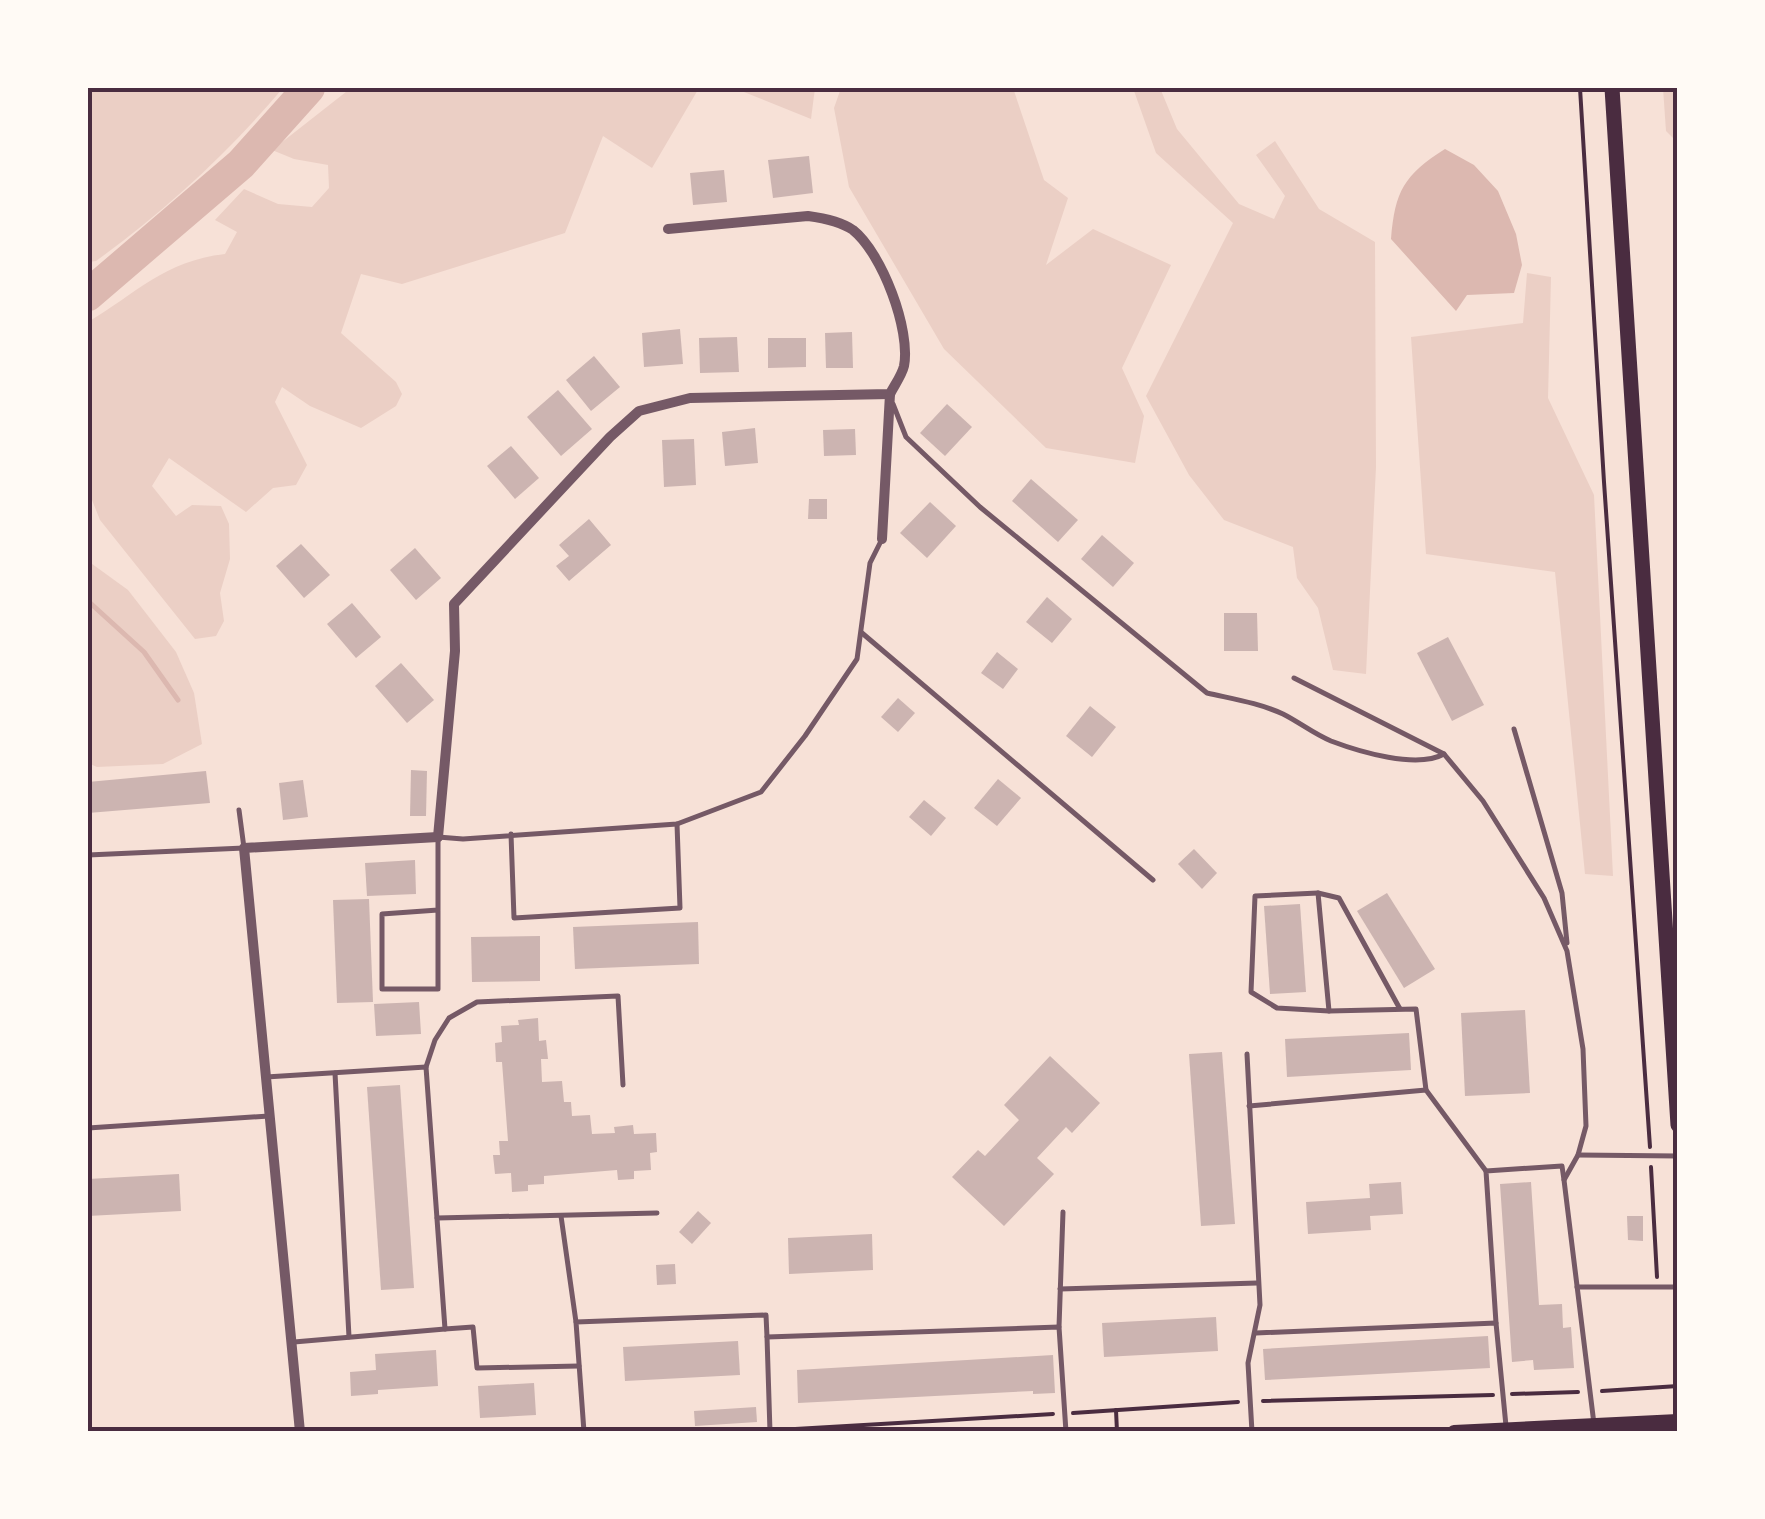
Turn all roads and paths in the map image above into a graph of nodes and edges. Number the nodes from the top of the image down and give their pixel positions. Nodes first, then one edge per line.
1 (1580, 88) edge
2 (1612, 88) edge
3 (668, 229) dead end
4 (890, 394) junction
5 (882, 538) joint
6 (860, 632) junction
7 (1294, 678) dead end
8 (1514, 729) dead end
9 (1444, 754) junction
10 (239, 810) dead end
11 (677, 824) junction
12 (511, 834) junction
13 (438, 837) junction
14 (244, 848) junction
15 (88, 855) edge
16 (1153, 880) dead end
17 (1318, 893) junction
18 (438, 910) junction
19 (1567, 950) junction
20 (1400, 1009) junction
21 (1329, 1011) junction
22 (1246, 1054) dead end
23 (426, 1067) junction
24 (334, 1073) junction
25 (266, 1077) junction
26 (623, 1085) dead end
27 (1426, 1090) junction
28 (1249, 1106) junction
29 (269, 1116) junction
30 (1678, 1125) edge
31 (88, 1128) edge
32 (1578, 1154) junction
33 (1651, 1156) junction
34 (1678, 1156) edge
35 (1486, 1172) junction
36 (1564, 1180) junction
37 (1063, 1212) dead end
38 (658, 1213) dead end
39 (560, 1216) junction
40 (438, 1218) junction
41 (1258, 1283) junction
42 (1576, 1287) junction
43 (1658, 1287) junction
44 (1678, 1287) edge
45 (1060, 1289) junction
46 (576, 1322) junction
47 (1496, 1323) junction
48 (1059, 1327) junction
49 (446, 1329) junction
50 (1256, 1333) junction
51 (349, 1337) junction
52 (766, 1337) junction
53 (294, 1342) junction
54 (579, 1366) junction
55 (1502, 1395) junction
56 (1250, 1402) junction
57 (1116, 1410) junction
58 (1065, 1414) junction
59 (1678, 1421) edge
60 (1594, 1425) junction
61 (1622, 1428) edge
62 (1506, 1429) junction
63 (770, 1431) edge
64 (1474, 1431) edge
65 (300, 1432) edge
66 (584, 1432) edge
67 (730, 1432) edge
68 (1066, 1432) edge
69 (1117, 1432) edge
70 (1252, 1432) edge
71 (1454, 1432) edge

1 - 33 path
2 - 30 main road
3 - 4 street
4 - 5 street
4 - 9 lane
4 - 13 street
5 - 6 lane
6 - 11 lane
6 - 16 lane
7 - 9 lane
8 - 19 lane
9 - 19 lane
10 - 14 lane
11 - 12 lane
11 - 12 lane
12 - 13 lane
13 - 14 street
13 - 18 lane
14 - 15 lane
14 - 25 street
17 - 20 lane
17 - 21 lane
17 - 21 lane
18 - 18 lane
19 - 32 lane
20 - 21 lane
20 - 27 lane
22 - 28 lane
23 - 24 lane
23 - 26 lane
23 - 40 lane
24 - 25 lane
24 - 51 lane
25 - 29 street
27 - 28 lane
27 - 35 lane
28 - 41 lane
29 - 31 lane
29 - 53 street
32 - 33 lane
32 - 36 lane
33 - 34 lane
33 - 43 path
35 - 36 lane
35 - 47 lane
36 - 42 lane
37 - 45 lane
38 - 39 lane
39 - 40 lane
39 - 46 lane
40 - 49 lane
41 - 45 lane
41 - 50 lane
42 - 43 lane
42 - 60 lane
43 - 44 lane
45 - 48 lane
46 - 52 lane
46 - 54 lane
47 - 50 lane
47 - 55 lane
48 - 52 lane
48 - 58 lane
49 - 51 lane
49 - 54 lane
50 - 56 lane
51 - 53 lane
52 - 63 lane
53 - 65 street
54 - 66 lane
55 - 56 path
55 - 62 lane
56 - 57 path
56 - 70 lane
57 - 58 path
57 - 69 path
58 - 63 path
58 - 68 lane
59 - 61 main road
60 - 61 main road
60 - 62 main road
62 - 64 main road
63 - 67 path
64 - 71 main road

